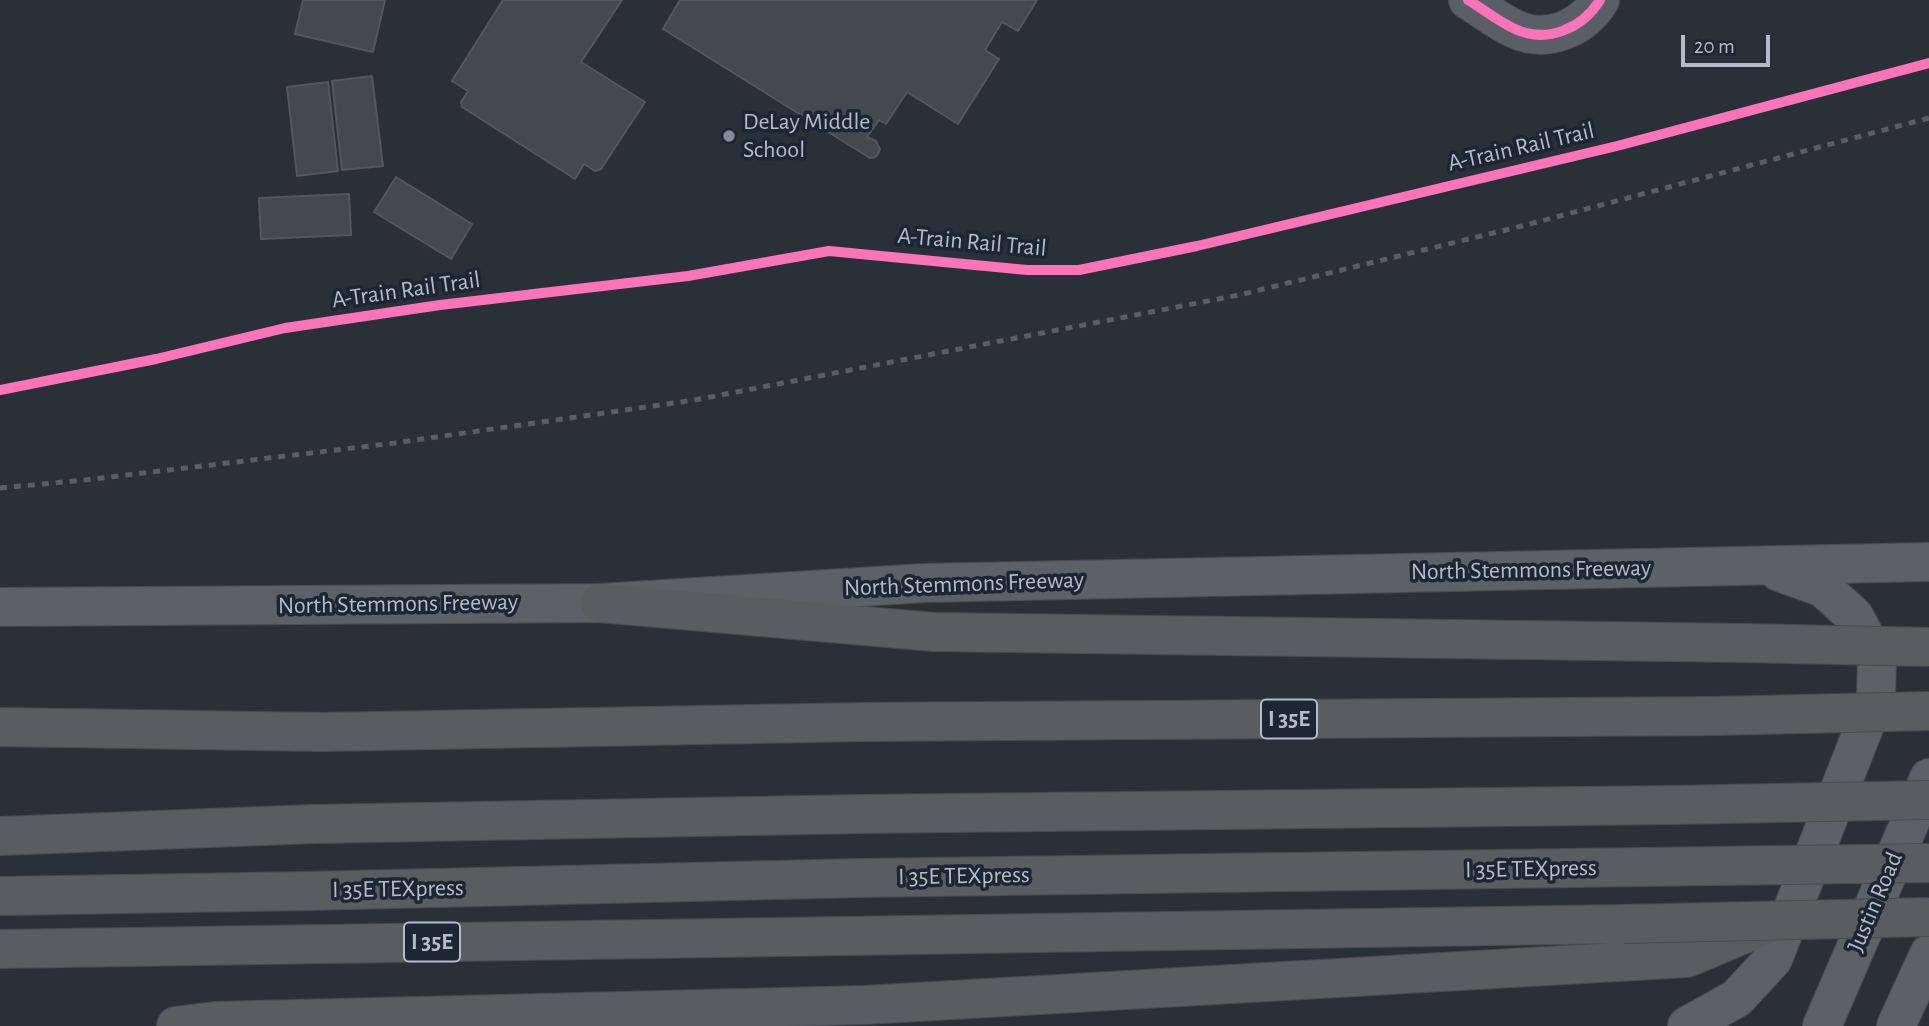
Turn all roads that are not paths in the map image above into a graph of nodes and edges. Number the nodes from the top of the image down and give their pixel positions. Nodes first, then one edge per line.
1 (1468, 0) edge
2 (1600, 0) edge
3 (1929, 562) edge
4 (1758, 565) junction
5 (600, 603) junction
6 (0, 607) edge
7 (1929, 647) edge
8 (1929, 710) edge
9 (0, 727) edge
10 (1929, 778) edge
11 (1929, 800) edge
12 (0, 836) edge
13 (1929, 863) edge
14 (0, 896) edge
15 (1929, 917) edge
16 (1780, 919) junction
17 (0, 948) edge
18 (1929, 954) edge
19 (176, 1026) edge
20 (1687, 1026) edge
21 (1822, 1026) edge
22 (1896, 1026) edge

1 - 2 street
3 - 4 main road, North Stemmons Freeway
4 - 5 main road, North Stemmons Freeway
4 - 20 main road
5 - 6 main road, North Stemmons Freeway
5 - 7 highway, bridge
8 - 9 highway, I 35E, bridge
10 - 21 main road, Justin Road
11 - 12 highway, bridge
13 - 14 highway, I 35E TEXpress, bridge
15 - 16 highway, I 35E, bridge
16 - 17 highway, I 35E, bridge
16 - 19 highway, bridge
18 - 22 main road

